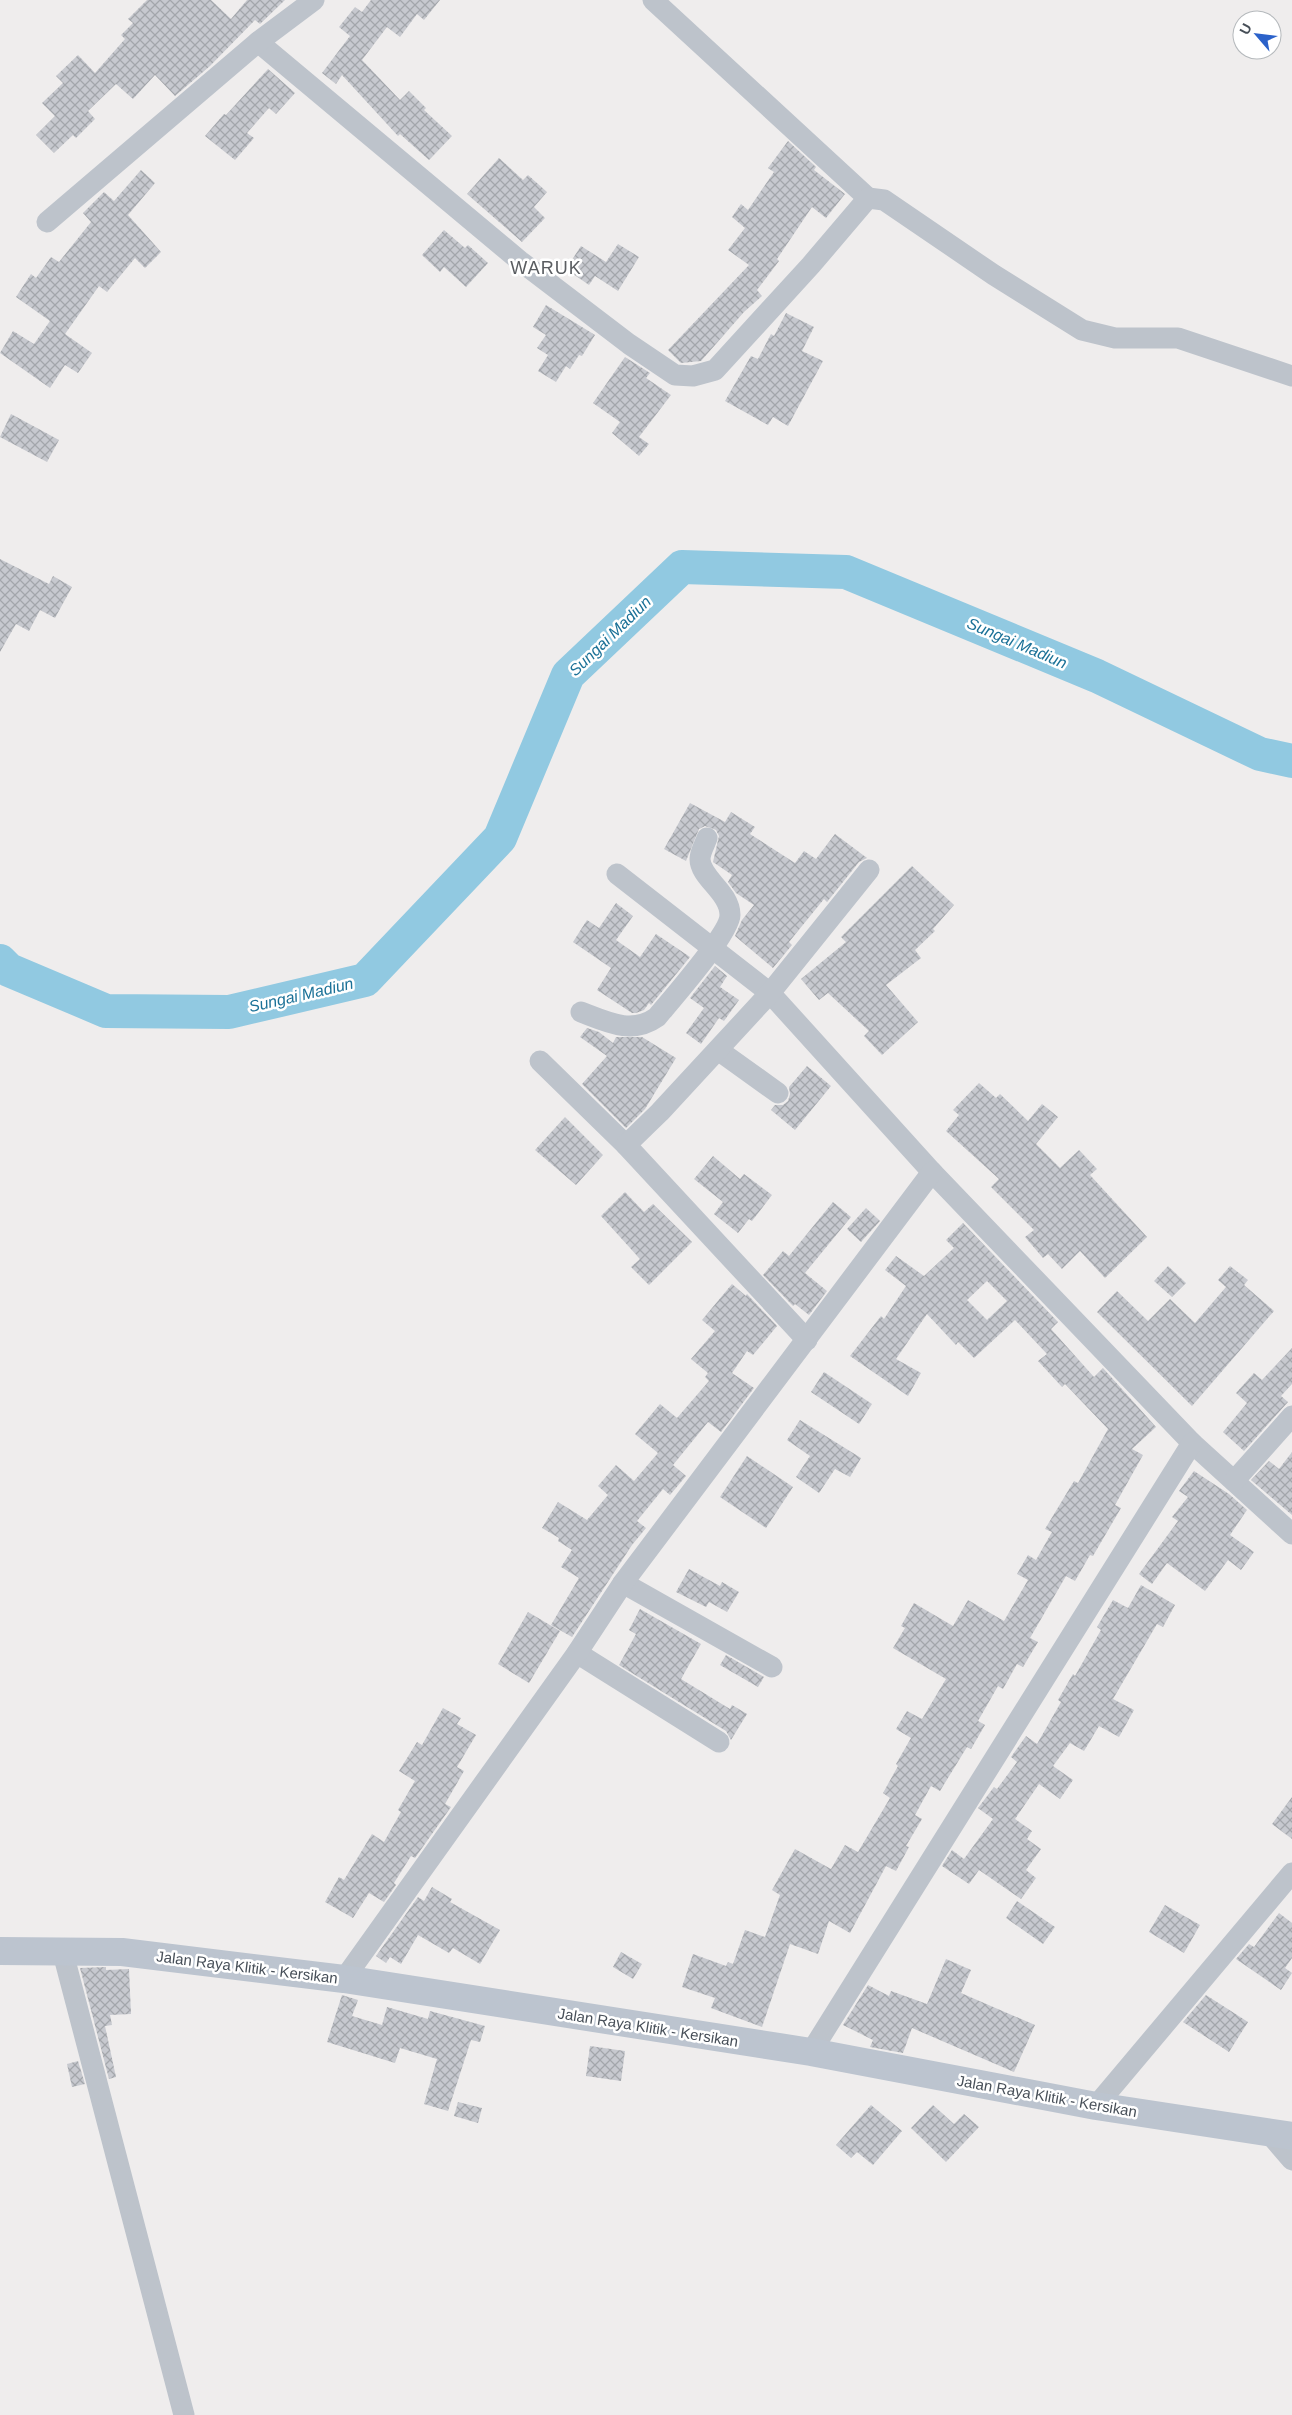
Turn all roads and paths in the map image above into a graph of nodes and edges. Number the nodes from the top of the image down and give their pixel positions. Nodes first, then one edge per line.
1 (314, 0) edge
2 (653, 0) edge
3 (258, 42) junction
4 (868, 198) junction
5 (47, 222) dead end
6 (1292, 376) edge
7 (707, 838) dead end
8 (868, 870) dead end
9 (617, 874) dead end
10 (712, 947) junction
11 (770, 993) junction
12 (581, 1012) dead end
13 (718, 1050) junction
14 (540, 1062) dead end
15 (778, 1093) dead end
16 (626, 1145) junction
17 (932, 1172) junction
18 (807, 1340) junction
19 (1292, 1416) edge
20 (1192, 1443) junction
21 (1234, 1481) junction
22 (1292, 1534) edge
23 (623, 1583) junction
24 (577, 1653) junction
25 (772, 1667) dead end
26 (719, 1742) dead end
27 (1292, 1874) edge
28 (0, 1950) edge
29 (63, 1953) junction
30 (344, 1979) junction
31 (811, 2052) junction
32 (1096, 2106) junction
33 (1280, 2134) edge
34 (1292, 2160) edge
35 (184, 2415) edge

1 - 3 street
2 - 4 street
3 - 4 street
3 - 5 street
4 - 6 street
7 - 10 street
8 - 11 street
9 - 10 street
10 - 11 street
10 - 12 street
11 - 13 street
11 - 17 street
13 - 15 street
13 - 16 street
14 - 16 street
16 - 18 street
17 - 18 street
17 - 20 street
18 - 23 street
19 - 21 street
20 - 21 street
20 - 31 street
21 - 22 street
23 - 24 street
23 - 25 street
24 - 26 street
24 - 30 street
27 - 32 street
28 - 29 street, Jalan Raya Klitik - Kersikan
29 - 30 street, Jalan Raya Klitik - Kersikan
29 - 35 street
30 - 31 street, Jalan Raya Klitik - Kersikan
31 - 32 street, Jalan Raya Klitik - Kersikan
32 - 33 street, Jalan Raya Klitik - Kersikan
33 - 34 street

